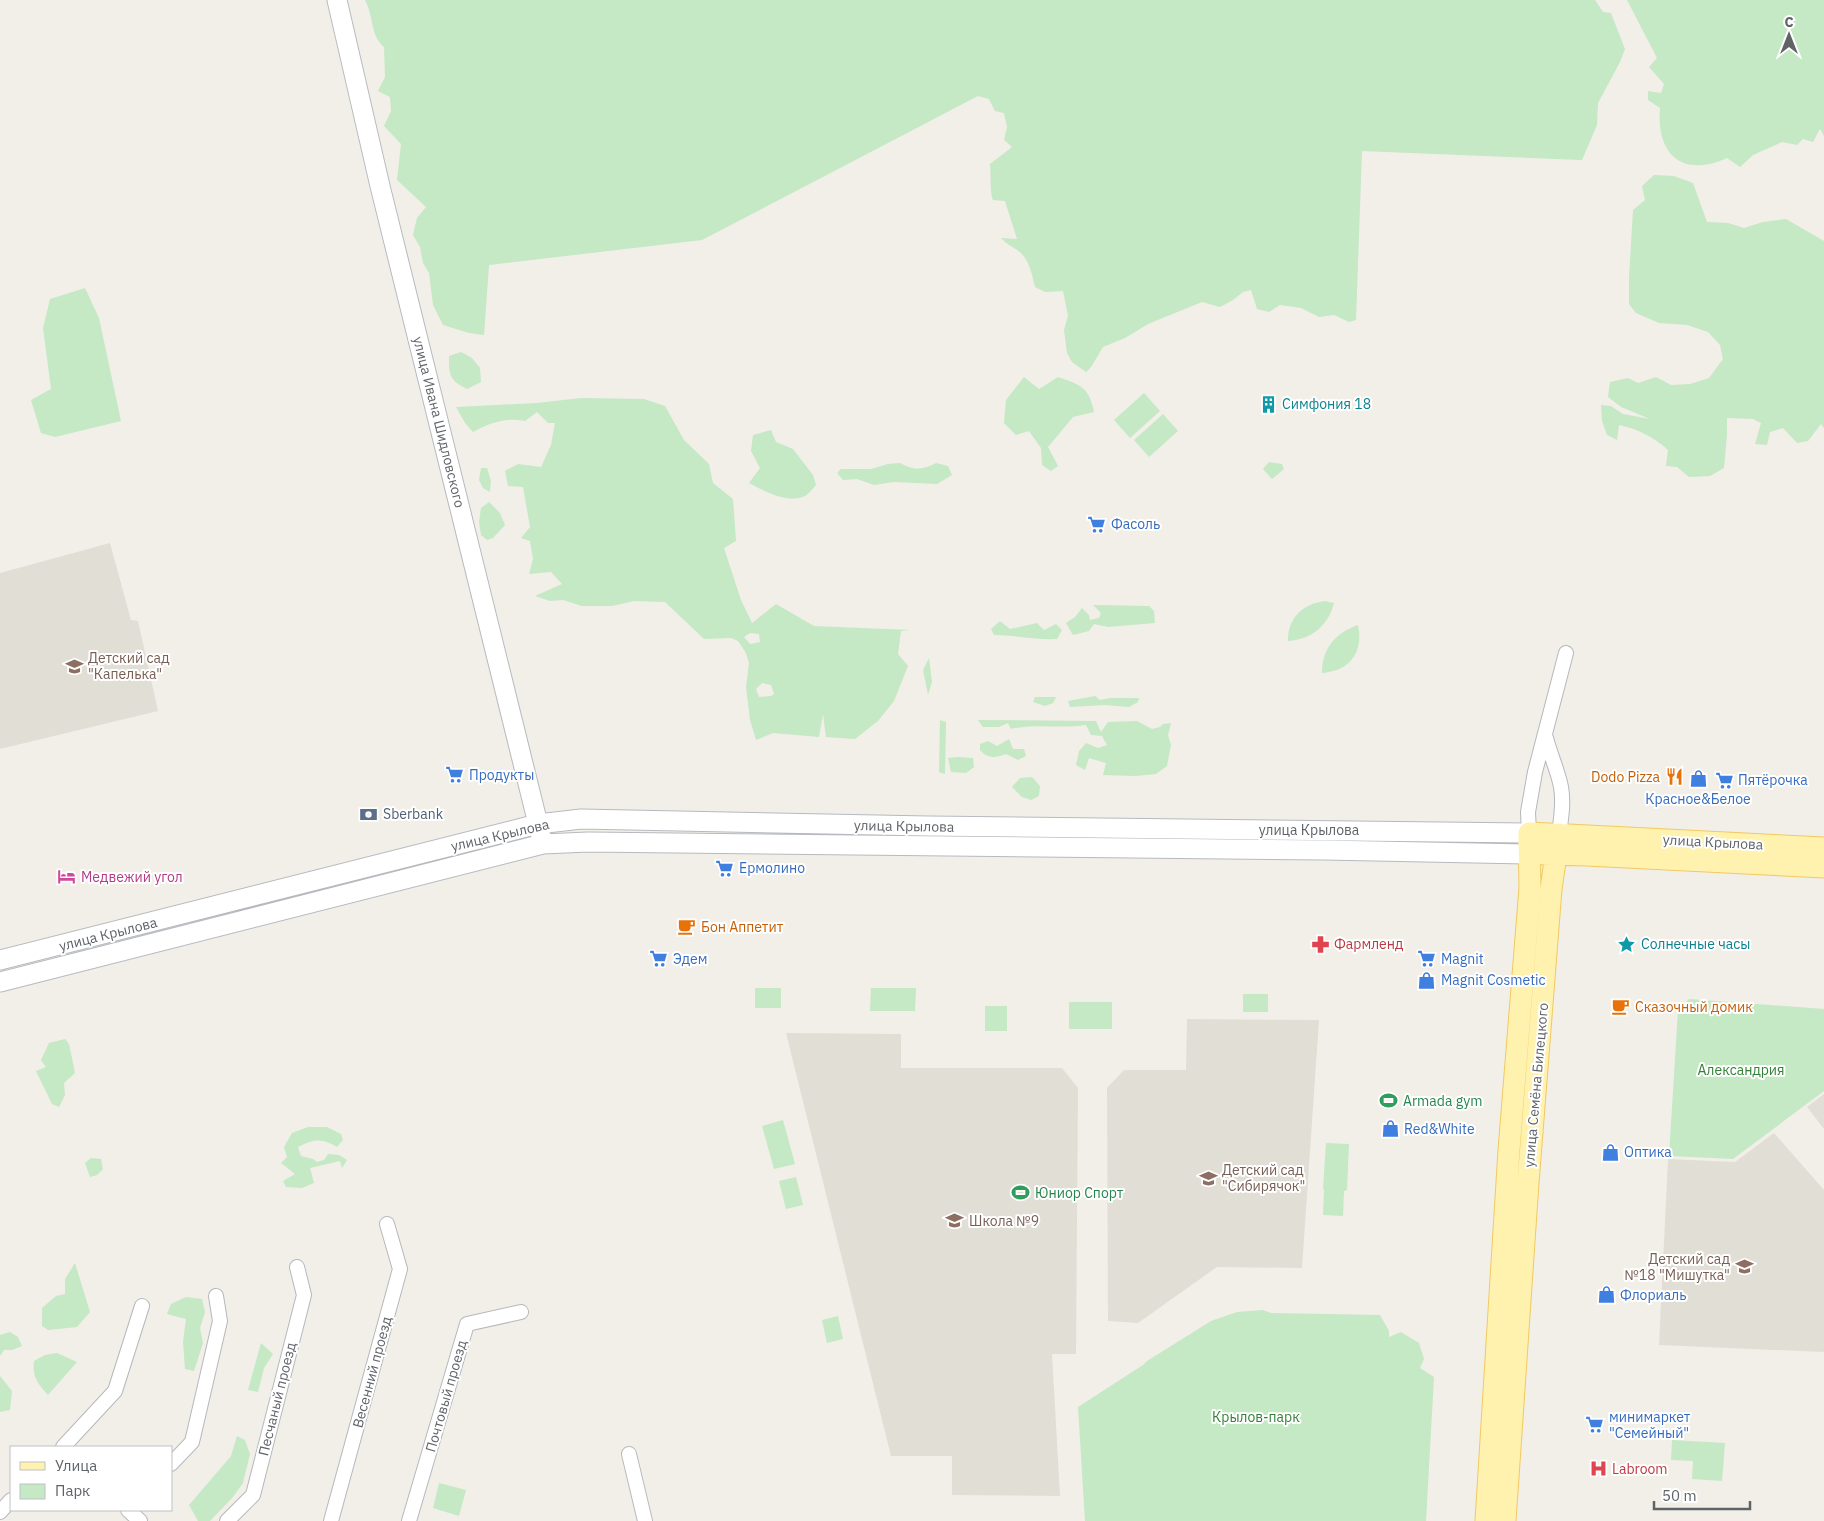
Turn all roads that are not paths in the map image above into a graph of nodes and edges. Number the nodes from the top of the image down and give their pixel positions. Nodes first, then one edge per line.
1 (337, 0) edge
2 (1566, 653) dead end
3 (1545, 736) junction
4 (538, 824) junction
5 (1529, 833) junction
6 (542, 844) junction
7 (1558, 844) junction
8 (1824, 848) edge
9 (1531, 854) junction
10 (1824, 867) edge
11 (0, 960) edge
12 (0, 982) edge
13 (387, 1224) dead end
14 (297, 1267) dead end
15 (216, 1296) dead end
16 (142, 1306) dead end
17 (521, 1312) dead end
18 (66, 1446) edge
19 (629, 1454) dead end
20 (172, 1463) edge
21 (10, 1501) edge
22 (129, 1511) edge
23 (0, 1512) edge
24 (140, 1521) edge
25 (227, 1521) edge
26 (331, 1521) edge
27 (410, 1521) edge
28 (645, 1521) edge
29 (1486, 1521) edge
30 (1505, 1521) edge

1 - 4 main road, улица Ивана Шидловского
2 - 3 street, улица Семёна Билецкого
3 - 5 street
3 - 7 street, улица Семёна Билецкого
4 - 5 main road, улица Крылова
4 - 6 main road, улица Ивана Шидловского
4 - 11 main road, улица Крылова
5 - 7 main road, улица Крылова
5 - 9 main road, улица Семёна Билецкого
6 - 9 main road, улица Крылова
6 - 12 main road, улица Крылова
7 - 8 main road, улица Крылова
7 - 9 main road, улица Крылова
7 - 10 main road, улица Крылова
7 - 30 main road, улица Семёна Билецкого
9 - 29 main road, улица Семёна Билецкого
13 - 26 street, Весенний проезд
14 - 25 street, Песчаный проезд
15 - 20 street
16 - 18 street
17 - 27 street, Почтовый проезд
19 - 28 street
21 - 23 street
22 - 24 street

